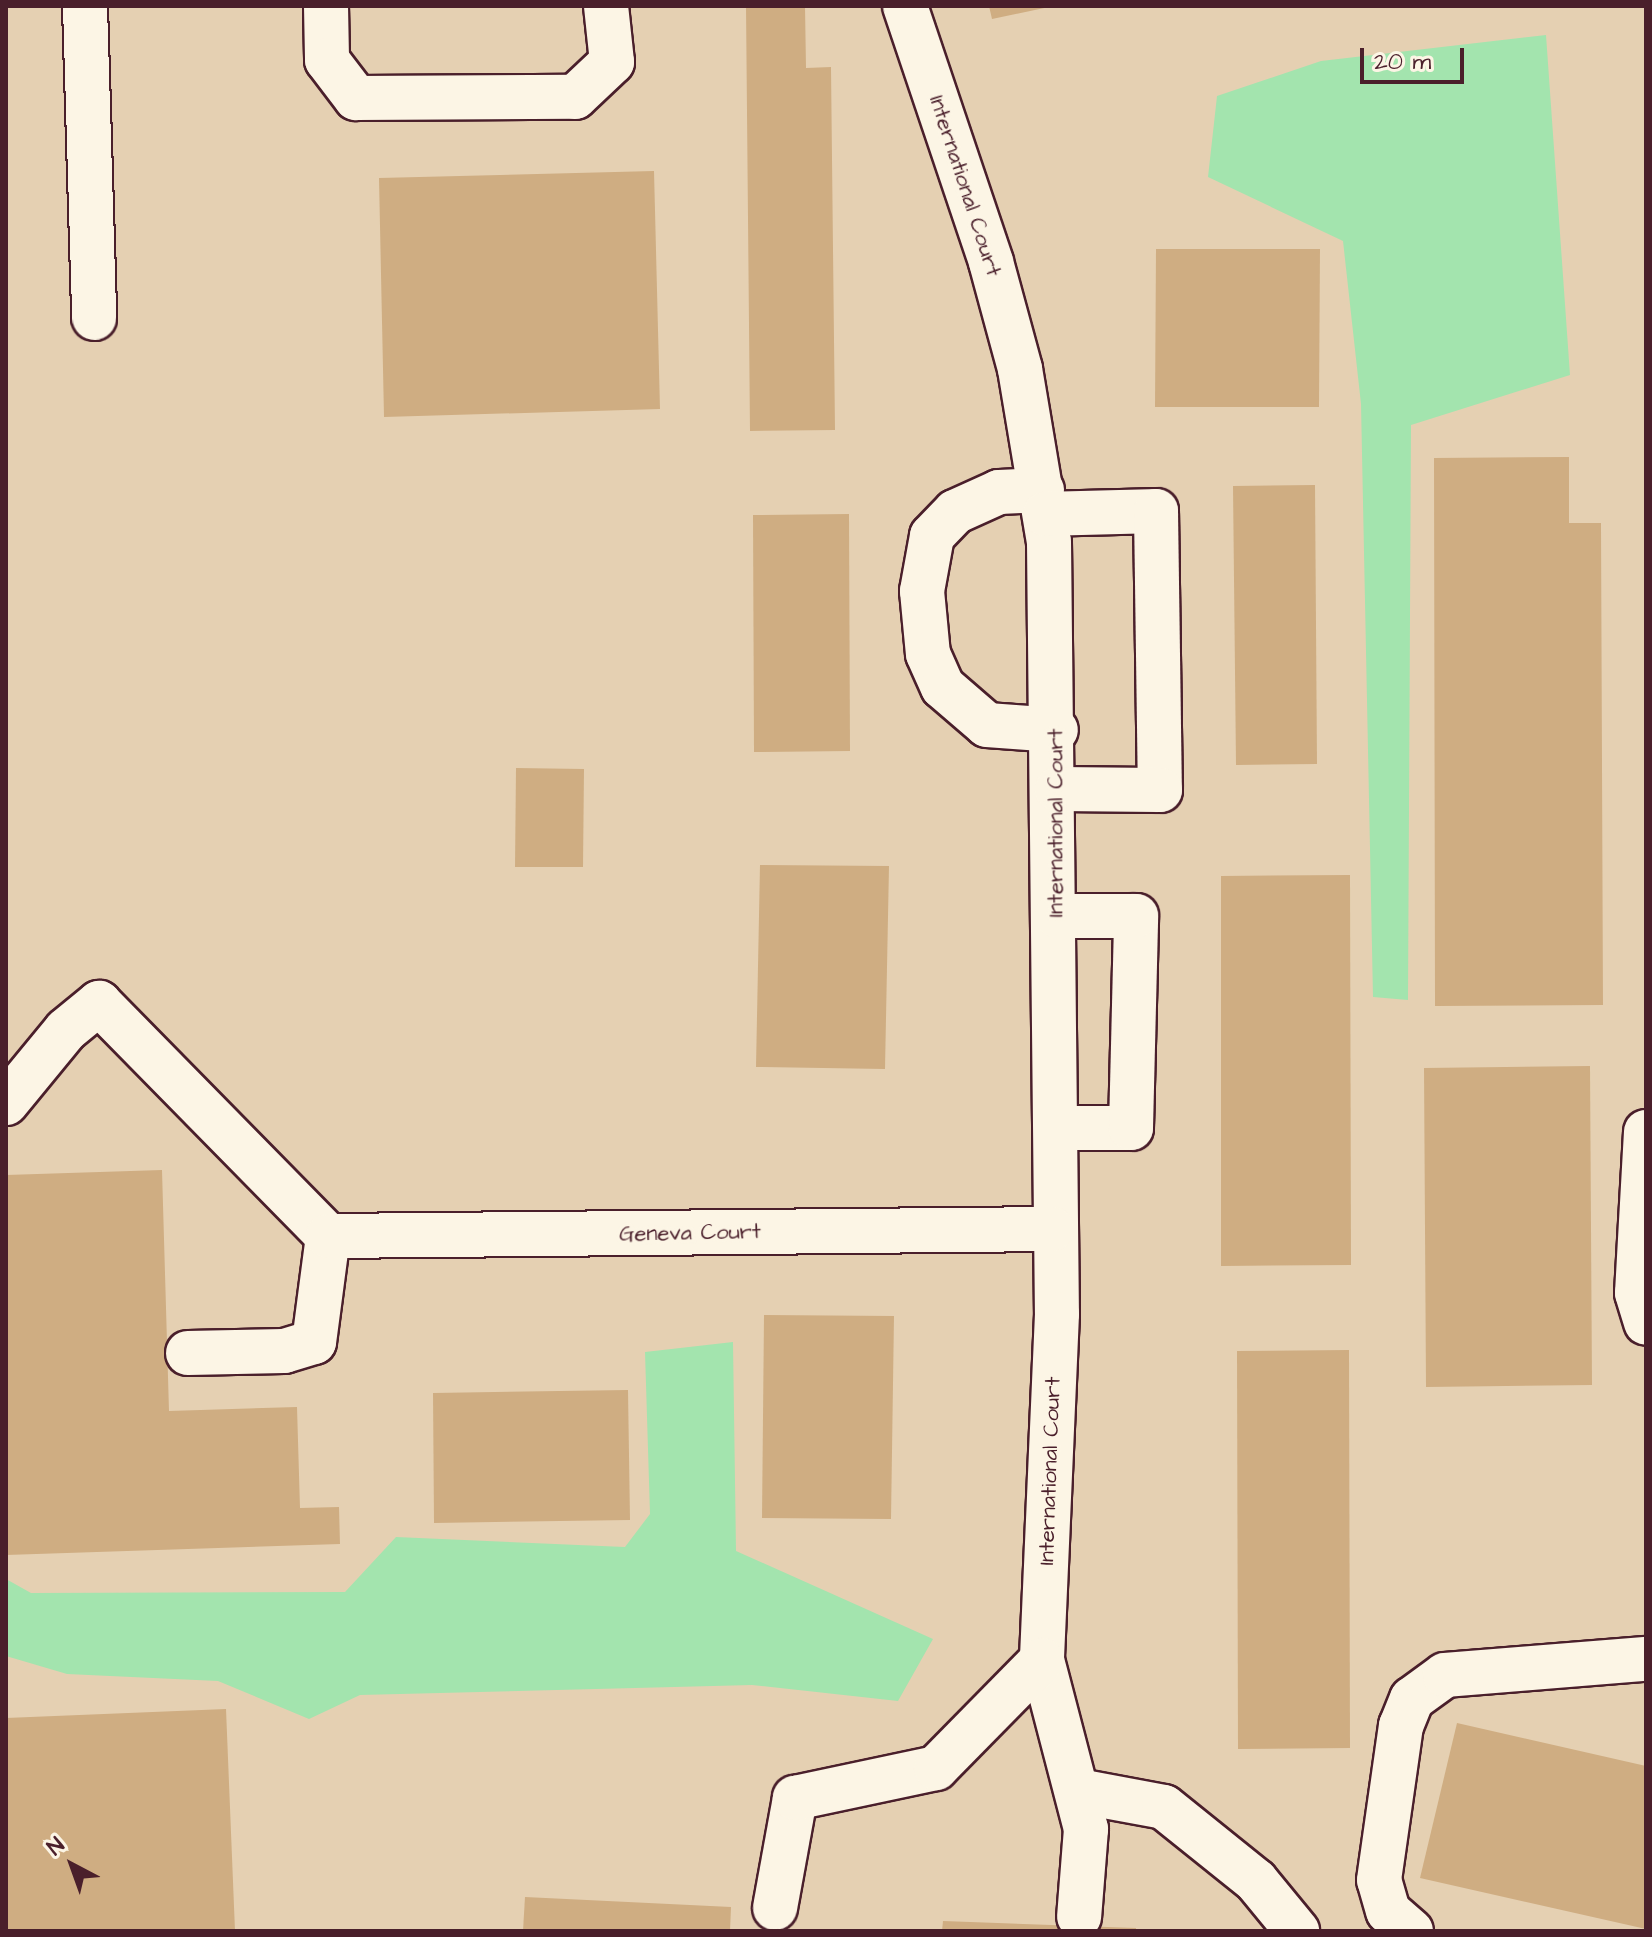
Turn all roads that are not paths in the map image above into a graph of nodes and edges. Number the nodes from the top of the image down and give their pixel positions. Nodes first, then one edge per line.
1 (85, 6) edge
2 (326, 6) edge
3 (606, 6) edge
4 (905, 6) edge
5 (94, 318) dead end
6 (1044, 502) junction
7 (1056, 730) junction
8 (1057, 789) junction
9 (1057, 916) junction
10 (6, 1103) edge
11 (1057, 1128) junction
12 (1646, 1132) edge
13 (1052, 1229) junction
14 (328, 1236) junction
15 (1646, 1323) edge
16 (188, 1353) dead end
17 (1646, 1659) edge
18 (1042, 1660) junction
19 (1078, 1791) junction
20 (775, 1908) dead end
21 (1079, 1917) dead end
22 (1297, 1931) edge
23 (1411, 1931) edge

1 - 5 street
2 - 3 street
4 - 6 street, International Court
6 - 7 street, International Court
6 - 7 street
6 - 8 street
7 - 8 street, International Court
8 - 9 street, International Court
9 - 11 street, International Court
9 - 11 street
10 - 14 street
11 - 13 street, International Court
12 - 15 street
13 - 14 street, Geneva Court
13 - 18 street, International Court
14 - 16 street
17 - 23 street
18 - 19 street, International Court
18 - 20 street
19 - 21 street, International Court
19 - 22 street

